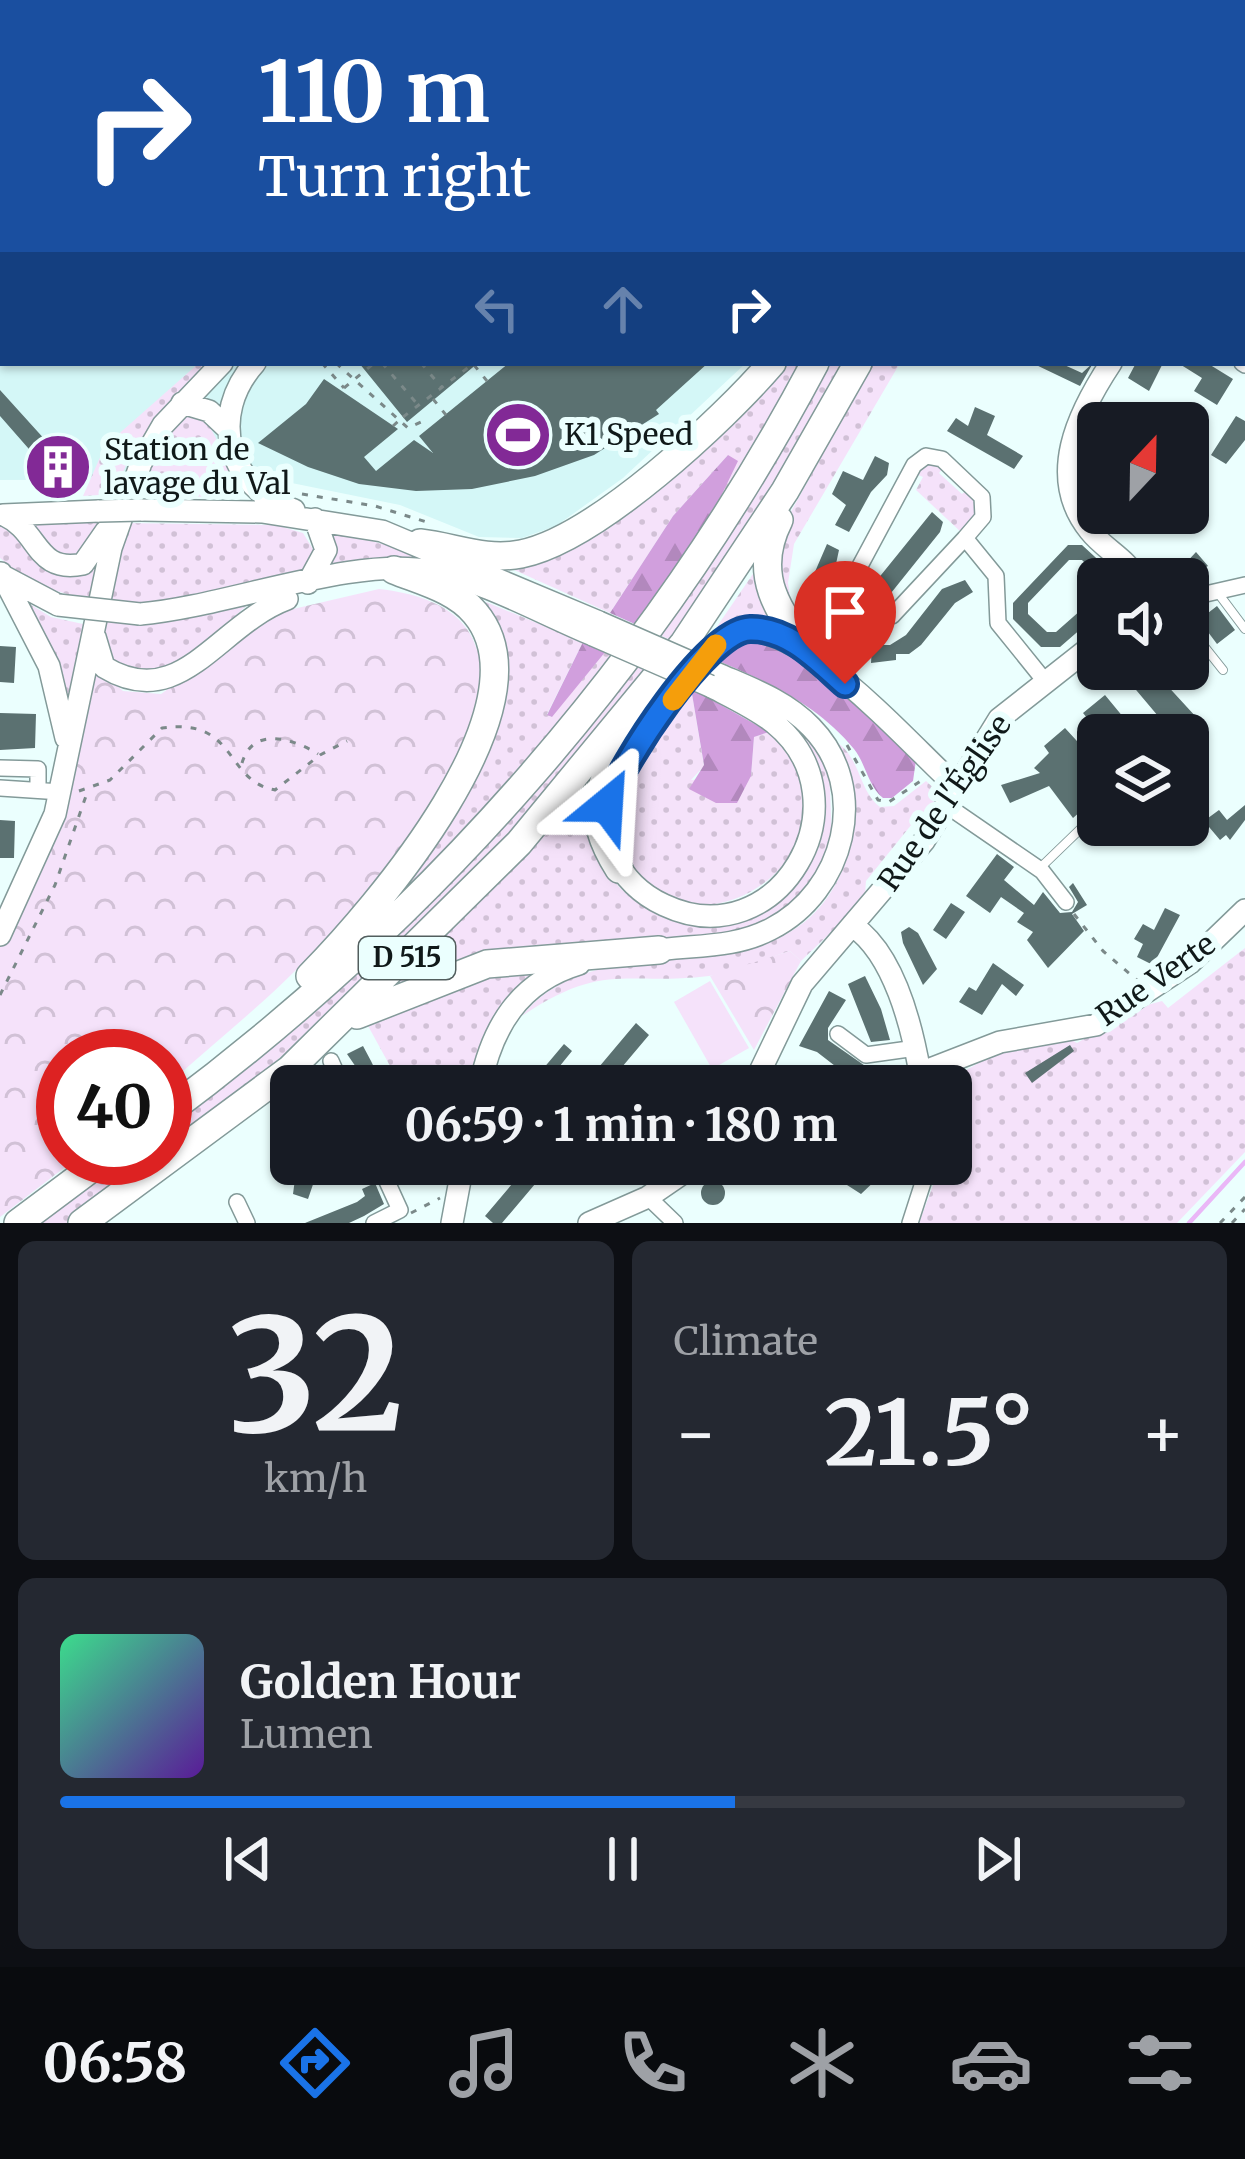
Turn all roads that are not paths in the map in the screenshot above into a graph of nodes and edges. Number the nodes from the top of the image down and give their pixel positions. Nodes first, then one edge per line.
1 (219, 366) edge
2 (253, 366) edge
3 (769, 366) edge
4 (813, 366) edge
5 (856, 366) edge
6 (1109, 366) edge
7 (185, 400) junction
8 (226, 427) junction
9 (785, 491) junction
10 (2, 514) edge
11 (109, 516) junction
12 (310, 518) junction
13 (965, 538) junction
14 (420, 543) junction
15 (1118, 558) edge
16 (394, 570) junction
17 (0, 573) edge
18 (318, 581) junction
19 (1245, 585) edge
20 (1217, 591) junction
21 (1209, 593) edge
22 (596, 628) junction
23 (1245, 629) edge
24 (94, 631) junction
25 (684, 643) junction
26 (1209, 652) edge
27 (812, 655) junction
28 (1077, 656) edge
29 (1223, 670) dead end
30 (713, 680) junction
31 (1044, 680) junction
32 (69, 742) junction
33 (0, 768) edge
34 (0, 788) edge
35 (54, 791) junction
36 (952, 796) junction
37 (1077, 832) edge
38 (619, 869) junction
39 (1039, 869) junction
40 (1066, 902) road end
41 (1245, 910) edge
42 (853, 926) junction
43 (0, 934) edge
44 (659, 950) junction
45 (342, 1021) junction
46 (838, 1034) dead end
47 (916, 1048) junction
48 (233, 1061) junction
49 (331, 1061) dead end
50 (333, 1065) edge
51 (486, 1065) edge
52 (763, 1065) edge
53 (919, 1065) edge
54 (952, 1065) edge
55 (192, 1093) edge
56 (68, 1185) edge
57 (389, 1185) edge
58 (460, 1185) edge
59 (665, 1185) edge
60 (922, 1185) edge
61 (648, 1197) junction
62 (237, 1202) dead end
63 (17, 1223) edge
64 (82, 1223) edge
65 (248, 1223) edge
66 (374, 1223) edge
67 (452, 1223) edge
68 (589, 1223) edge
69 (675, 1223) edge
70 (910, 1223) edge

1 - 7 street
2 - 8 street
3 - 14 highway
4 - 48 highway, D 515
5 - 9 highway, D 515
6 - 15 street
7 - 8 street
7 - 11 street
8 - 12 street
9 - 25 highway, D 515
9 - 27 highway
10 - 11 street
10 - 11 street
11 - 12 street, bridge
11 - 24 street
12 - 14 street
12 - 18 street
13 - 13 street
13 - 31 street
14 - 22 street
16 - 18 street
16 - 22 street
16 - 48 highway
17 - 18 street, bridge
17 - 32 street
18 - 24 street
19 - 20 street
20 - 21 street
20 - 23 lane
22 - 30 street, bridge
24 - 32 street
25 - 38 highway
25 - 45 highway, D 515
26 - 29 lane
27 - 36 street
27 - 38 street
28 - 31 street, Rue de l'Église
30 - 38 street
30 - 44 street
31 - 36 street, Rue de l'Église
32 - 35 street
33 - 35 street
34 - 35 street
35 - 43 street
36 - 39 street
36 - 42 street, Rue de l'Église
37 - 39 lane
39 - 40 street
41 - 54 street, Rue Verte
42 - 47 street
42 - 52 street, Rue de l'Église
44 - 45 highway
44 - 51 street
45 - 64 highway, D 515
46 - 47 street
47 - 53 street
48 - 55 highway, D 515
49 - 50 street
56 - 63 highway
57 - 66 street
58 - 67 street
59 - 61 street
60 - 70 street
61 - 68 street
61 - 69 street
62 - 65 street

